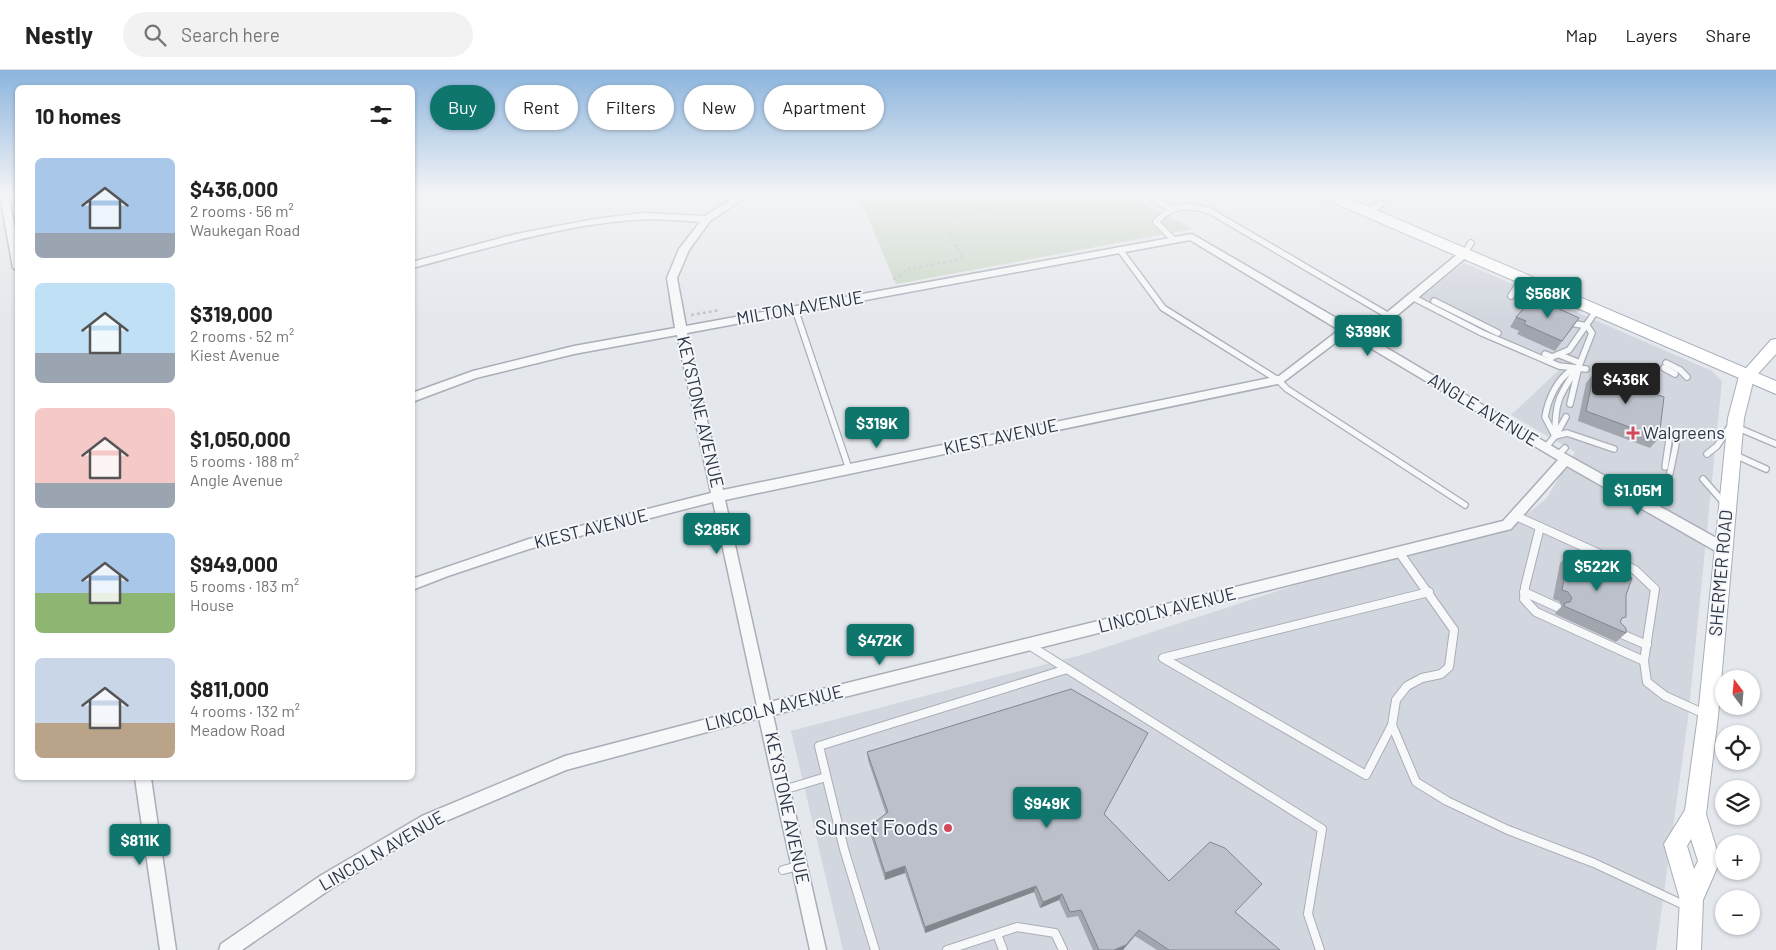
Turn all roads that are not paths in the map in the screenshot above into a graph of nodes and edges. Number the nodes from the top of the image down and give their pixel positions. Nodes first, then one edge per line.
1 (13, 236) edge
2 (519, 236) edge
3 (693, 236) edge
4 (1170, 236) edge
5 (1253, 236) edge
6 (1435, 236) edge
7 (1192, 237) joint
8 (1174, 240) junction
9 (1468, 248) junction
10 (15, 250) edge
11 (1120, 250) junction
12 (415, 265) edge
13 (1522, 279) junction
14 (1511, 296) dead end
15 (1412, 297) junction
16 (1434, 301) dead end
17 (795, 309) junction
18 (1596, 311) junction
19 (1389, 316) junction
20 (680, 323) junction
21 (1571, 323) edge
22 (1587, 326) junction
23 (1346, 330) junction
24 (1498, 333) dead end
25 (1362, 339) junction
26 (1776, 344) edge
27 (1545, 354) dead end
28 (1560, 355) junction
29 (1551, 359) junction
30 (1579, 365) junction
31 (1559, 366) junction
32 (1586, 369) dead end
33 (1573, 374) junction
34 (1675, 374) dead end
35 (1747, 376) junction
36 (1687, 377) dead end
37 (1278, 380) junction
38 (1776, 388) edge
39 (415, 397) edge
40 (1570, 404) dead end
41 (1566, 417) dead end
42 (1735, 422) junction
43 (1555, 436) junction
44 (1669, 440) dead end
45 (1676, 444) dead end
46 (1776, 444) edge
47 (1546, 447) junction
48 (1614, 449) dead end
49 (1732, 453) junction
50 (1563, 454) junction
51 (1706, 454) dead end
52 (1665, 467) dead end
53 (849, 469) junction
54 (1766, 469) dead end
55 (1670, 473) dead end
56 (1703, 479) dead end
57 (719, 496) junction
58 (1465, 505) dead end
59 (1727, 507) junction
60 (1516, 516) junction
61 (1540, 527) junction
62 (1724, 549) junction
63 (1399, 552) junction
64 (415, 584) edge
65 (1429, 592) junction
66 (1524, 592) junction
67 (1557, 606) dead end
68 (1616, 631) edge
69 (1028, 644) junction
70 (1647, 645) junction
71 (1644, 661) junction
72 (1067, 669) junction
73 (765, 710) junction
74 (1708, 716) junction
75 (1392, 725) junction
76 (826, 777) junction
77 (143, 780) edge
78 (783, 790) junction
79 (799, 866) junction
80 (783, 870) dead end
81 (1692, 904) junction
82 (997, 934) junction
83 (168, 950) edge
84 (227, 950) edge
85 (818, 950) edge
86 (875, 950) edge
87 (947, 950) edge
88 (1003, 950) edge
89 (1063, 950) edge
90 (1320, 950) edge
91 (1689, 950) edge

1 - 10 street
2 - 12 street
3 - 20 street, KEYSTONE AVENUE
4 - 8 lane
5 - 19 lane
6 - 9 main road
7 - 8 street, MILTON AVENUE
7 - 23 street, ANGLE AVENUE
8 - 11 street, MILTON AVENUE
9 - 13 main road
9 - 15 street
11 - 17 street, MILTON AVENUE
11 - 37 lane
13 - 14 lane
13 - 18 main road
15 - 19 street
15 - 29 lane
16 - 24 lane
17 - 20 street, MILTON AVENUE
17 - 53 lane
18 - 22 lane
18 - 35 main road
19 - 25 street
20 - 39 street, MILTON AVENUE
20 - 57 street, KEYSTONE AVENUE
21 - 22 lane
22 - 28 lane
22 - 30 lane
23 - 25 street, ANGLE AVENUE
23 - 37 street, KIEST AVENUE
25 - 47 street, ANGLE AVENUE
26 - 35 main road, SHERMER ROAD
27 - 29 lane
28 - 29 lane
28 - 30 lane
29 - 31 lane
30 - 31 lane
30 - 32 lane
30 - 33 lane
30 - 33 lane
31 - 33 lane
33 - 40 lane
33 - 43 lane
33 - 43 lane
34 - 36 lane
35 - 38 main road
35 - 42 main road, SHERMER ROAD
37 - 53 street, KIEST AVENUE
37 - 58 lane
41 - 43 lane
42 - 46 lane
42 - 49 main road, SHERMER ROAD
42 - 51 lane
43 - 47 lane
43 - 48 lane
44 - 52 lane
45 - 55 lane
47 - 50 street, ANGLE AVENUE
49 - 54 lane
49 - 59 main road, SHERMER ROAD
50 - 60 street, LINCOLN AVENUE
50 - 62 street, ANGLE AVENUE
53 - 57 street, KIEST AVENUE
56 - 59 lane
57 - 64 street, KIEST AVENUE
57 - 73 street, KEYSTONE AVENUE
59 - 62 main road, SHERMER ROAD
60 - 61 lane
60 - 63 street, LINCOLN AVENUE
61 - 66 lane
61 - 70 lane
62 - 74 main road, SHERMER ROAD
63 - 65 lane
63 - 69 street, LINCOLN AVENUE
65 - 75 lane
65 - 75 lane
66 - 67 lane
66 - 71 lane
68 - 70 lane
69 - 72 lane
69 - 73 street, LINCOLN AVENUE
70 - 71 lane
71 - 74 lane
72 - 76 lane
72 - 90 lane
73 - 78 street, KEYSTONE AVENUE
73 - 84 street, LINCOLN AVENUE
74 - 81 main road, SHERMER ROAD
75 - 81 lane
76 - 78 lane
76 - 86 lane
77 - 83 street
78 - 79 street, KEYSTONE AVENUE
79 - 80 lane
79 - 85 street, KEYSTONE AVENUE
81 - 91 main road, SHERMER ROAD
82 - 87 lane
82 - 88 lane
82 - 89 lane

